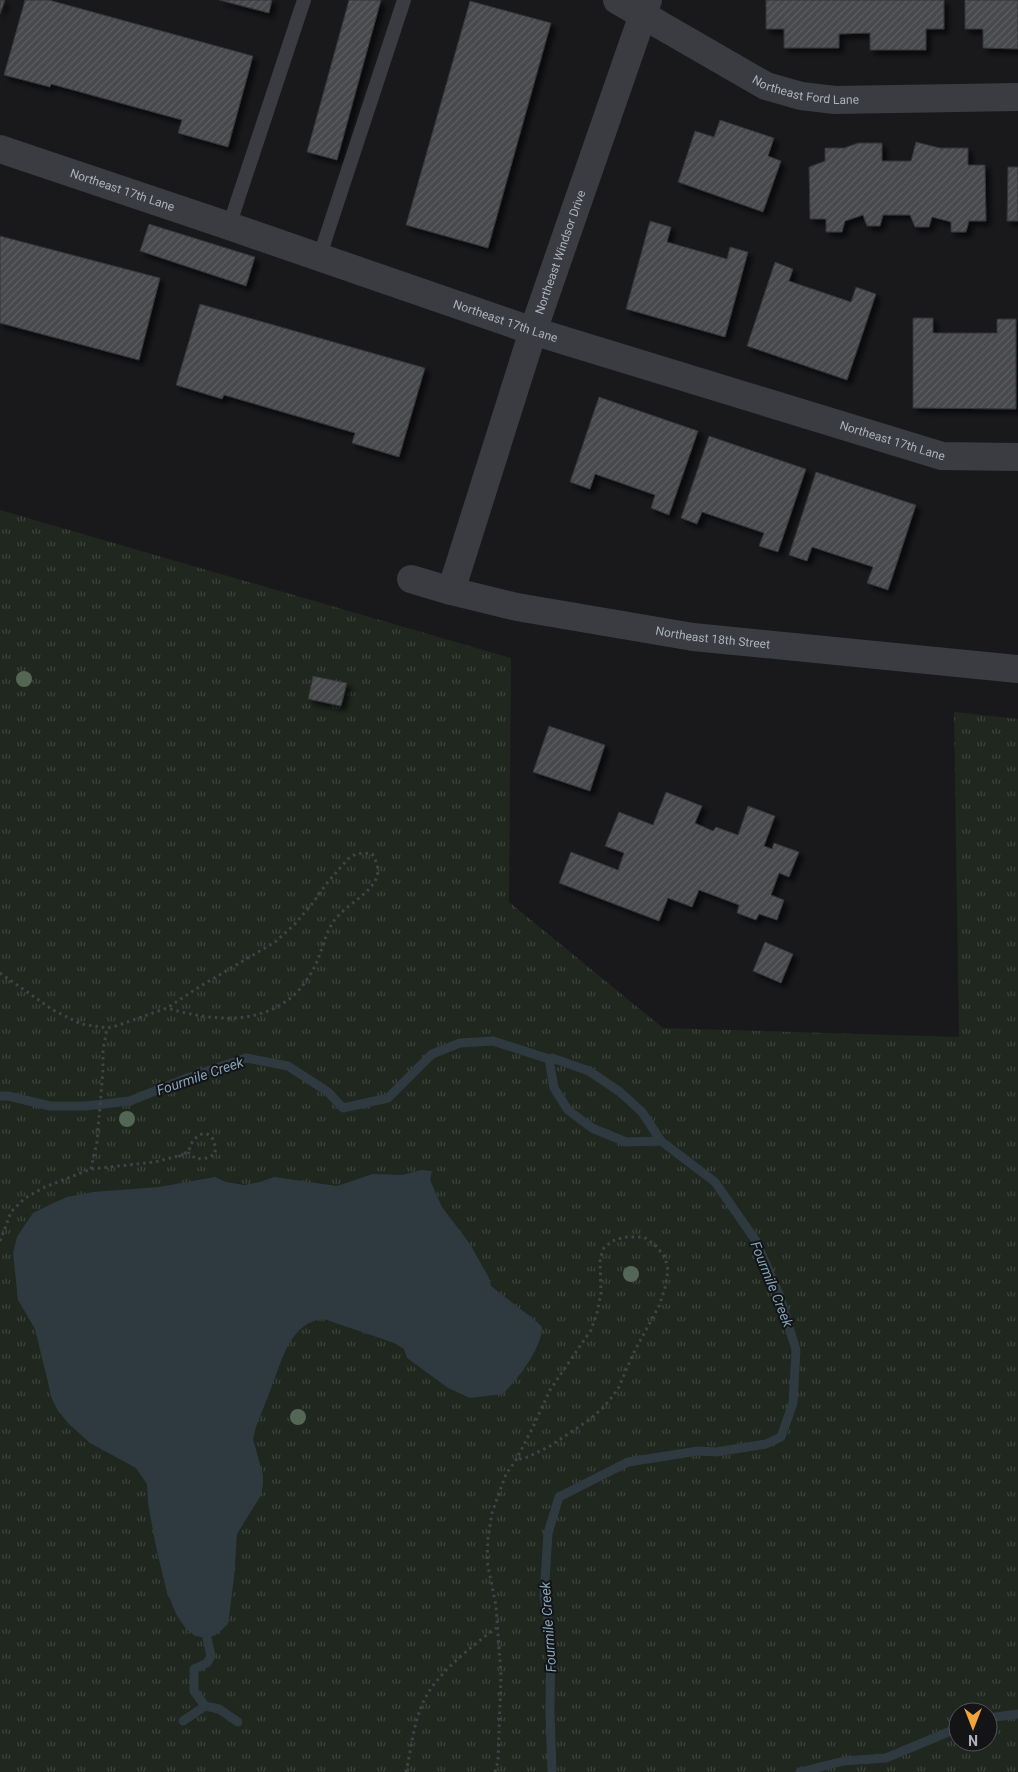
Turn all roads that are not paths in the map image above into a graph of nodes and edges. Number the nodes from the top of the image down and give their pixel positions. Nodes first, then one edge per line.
1 (304, 0) edge
2 (404, 0) edge
3 (617, 0) edge
4 (645, 8) edge
5 (1018, 97) edge
6 (0, 149) edge
7 (229, 226) junction
8 (319, 258) junction
9 (533, 332) junction
10 (1018, 457) edge
11 (411, 579) dead end
12 (451, 591) junction
13 (1018, 669) edge

1 - 7 lane
2 - 8 lane
3 - 4 street, Northeast Ford Lane
4 - 5 street, Northeast Ford Lane
4 - 9 street, Northeast Windsor Drive
6 - 7 street, Northeast 17th Lane
7 - 8 street, Northeast 17th Lane
8 - 9 street, Northeast 17th Lane
9 - 10 street, Northeast 17th Lane
9 - 12 street, Northeast Windsor Drive
11 - 12 street, Northeast 18th Street
12 - 13 street, Northeast 18th Street

